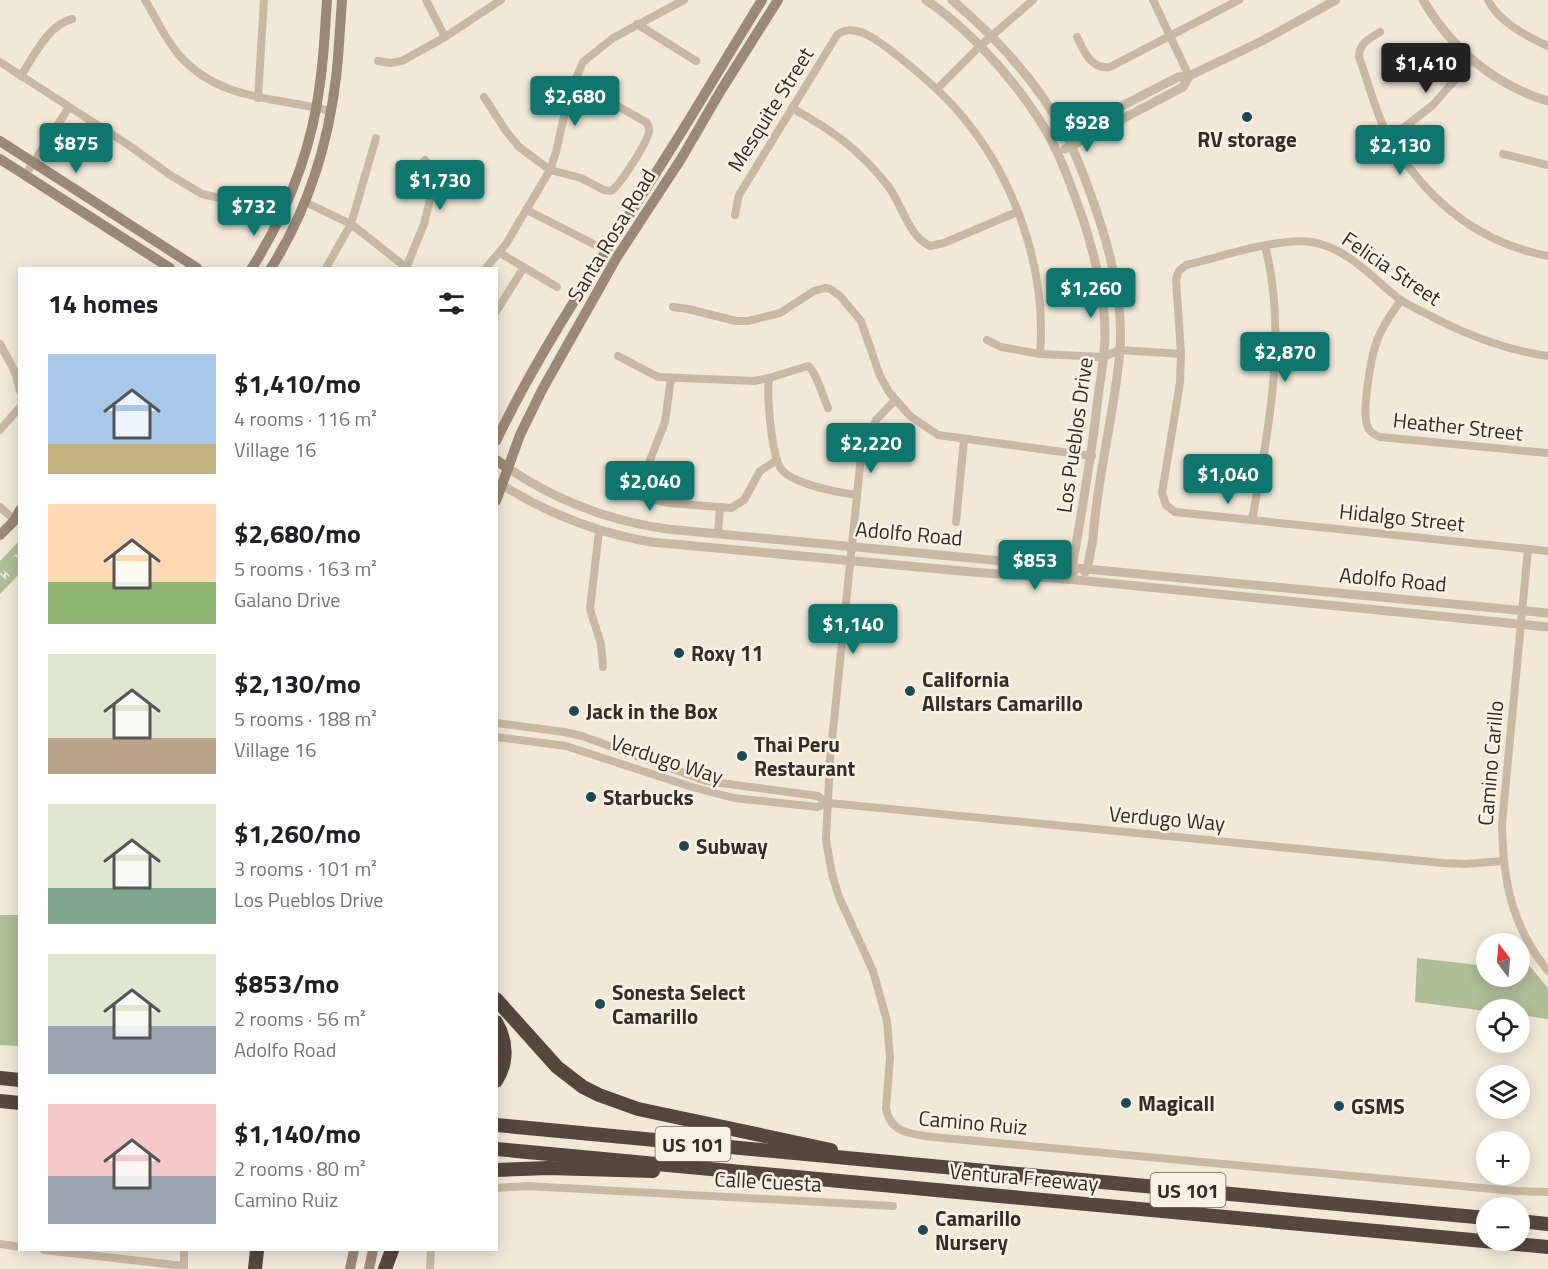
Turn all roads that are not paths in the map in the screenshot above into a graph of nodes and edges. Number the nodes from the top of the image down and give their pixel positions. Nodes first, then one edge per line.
1 (145, 0) edge
2 (264, 0) edge
3 (327, 0) edge
4 (342, 0) edge
5 (426, 0) edge
6 (501, 0) edge
7 (684, 0) edge
8 (762, 0) edge
9 (778, 0) edge
10 (926, 0) edge
11 (952, 0) edge
12 (1033, 0) edge
13 (1153, 0) edge
14 (1239, 0) edge
15 (1336, 0) edge
16 (1423, 0) edge
17 (1488, 0) edge
18 (72, 19) dead end
19 (637, 24) junction
20 (1380, 32) dead end
21 (991, 36) junction
22 (1169, 36) junction
23 (445, 37) junction
24 (1077, 37) dead end
25 (980, 46) junction
26 (1548, 46) edge
27 (1472, 60) junction
28 (378, 61) dead end
29 (696, 61) dead end
30 (0, 62) edge
31 (21, 76) junction
32 (1189, 76) junction
33 (573, 81) junction
34 (937, 89) junction
35 (484, 97) dead end
36 (258, 98) junction
37 (1548, 101) edge
38 (69, 107) junction
39 (316, 107) junction
40 (792, 108) junction
41 (330, 111) junction
42 (1106, 114) junction
43 (1111, 126) junction
44 (1066, 135) junction
45 (376, 138) dead end
46 (1389, 139) junction
47 (0, 141) edge
48 (1052, 142) junction
49 (1071, 146) junction
50 (1058, 153) junction
51 (1503, 154) dead end
52 (0, 159) edge
53 (425, 160) dead end
54 (33, 164) junction
55 (1548, 165) edge
56 (550, 170) junction
57 (26, 174) junction
58 (305, 202) junction
59 (245, 204) dead end
60 (527, 210) junction
61 (1017, 212) junction
62 (735, 215) dead end
63 (351, 224) junction
64 (1265, 246) junction
65 (607, 251) junction
66 (500, 253) junction
67 (1548, 256) edge
68 (168, 267) edge
69 (195, 267) edge
70 (253, 267) edge
71 (272, 267) edge
72 (327, 267) edge
73 (405, 267) edge
74 (406, 267) edge
75 (487, 267) edge
76 (524, 267) junction
77 (1179, 271) joint
78 (557, 287) dead end
79 (1401, 300) junction
80 (673, 307) dead end
81 (498, 309) edge
82 (987, 340) dead end
83 (0, 344) edge
84 (1120, 350) junction
85 (1040, 354) junction
86 (1181, 354) junction
87 (618, 356) dead end
88 (1548, 356) edge
89 (1103, 357) junction
90 (671, 378) junction
91 (769, 378) junction
92 (18, 383) edge
93 (895, 400) junction
94 (828, 408) dead end
95 (18, 409) edge
96 (0, 430) edge
97 (498, 437) edge
98 (964, 440) junction
99 (1548, 453) edge
100 (1092, 456) junction
101 (777, 460) junction
102 (498, 461) edge
103 (508, 468) junction
104 (499, 483) edge
105 (856, 495) junction
106 (0, 507) edge
107 (720, 507) junction
108 (16, 511) edge
109 (1252, 520) junction
110 (956, 522) dead end
111 (0, 526) edge
112 (18, 526) edge
113 (599, 531) junction
114 (718, 534) junction
115 (0, 535) edge
116 (0, 544) edge
117 (852, 547) junction
118 (1528, 549) junction
119 (1548, 551) edge
120 (850, 561) junction
121 (1072, 568) junction
122 (1088, 570) junction
123 (1077, 580) junction
124 (1522, 611) junction
125 (1548, 613) edge
126 (1521, 625) junction
127 (1548, 627) edge
128 (603, 666) dead end
129 (498, 723) edge
130 (498, 736) edge
131 (828, 803) junction
132 (1503, 861) junction
133 (1548, 971) edge
134 (498, 1001) edge
135 (498, 1026) edge
136 (0, 1073) edge
137 (18, 1074) edge
138 (0, 1078) edge
139 (498, 1078) edge
140 (18, 1080) edge
141 (0, 1101) edge
142 (18, 1103) edge
143 (498, 1125) edge
144 (498, 1149) edge
145 (889, 1162) junction
146 (498, 1170) edge
147 (728, 1170) junction
148 (498, 1188) edge
149 (1548, 1192) edge
150 (893, 1206) dead end
151 (1476, 1217) edge
152 (1530, 1222) edge
153 (1548, 1224) edge
154 (0, 1244) edge
155 (18, 1247) edge
156 (1548, 1247) edge
157 (52, 1251) edge
158 (184, 1251) edge
159 (257, 1251) edge
160 (354, 1251) edge
161 (373, 1251) edge
162 (392, 1251) edge
163 (431, 1251) edge
164 (184, 1268) edge
165 (255, 1269) edge
166 (350, 1269) edge
167 (369, 1269) edge
168 (385, 1269) edge
169 (430, 1269) edge

1 - 36 street
2 - 36 street
3 - 39 main road
4 - 41 main road
5 - 23 street
6 - 23 street
7 - 19 street
8 - 65 main road, Santa Rosa Road
9 - 103 main road, Santa Rosa Road
10 - 25 street, Los Pueblos Drive
11 - 21 street, Los Pueblos Drive
12 - 21 street
13 - 22 street
14 - 22 street
15 - 32 street
16 - 27 street
17 - 26 street
18 - 31 street
19 - 29 street
19 - 33 street
20 - 46 street
21 - 25 street
21 - 44 street, Los Pueblos Drive
22 - 24 street
22 - 32 street
23 - 28 street
25 - 34 street
25 - 48 street, Los Pueblos Drive
27 - 37 street
27 - 46 street
30 - 31 street
31 - 38 street
32 - 42 street
32 - 43 street
33 - 56 street
33 - 56 street
34 - 40 street, Mesquite Street
34 - 61 street
35 - 56 street
36 - 39 street
38 - 54 street
38 - 59 street
39 - 41 street
39 - 70 main road
40 - 61 street
40 - 62 street, Mesquite Street
41 - 58 main road
42 - 43 street
42 - 44 street
43 - 49 street
44 - 48 street
44 - 49 street, Los Pueblos Drive
45 - 63 street
46 - 67 street
47 - 54 main road
48 - 50 street, Los Pueblos Drive
49 - 50 street
49 - 84 street, Los Pueblos Drive
50 - 89 street, Los Pueblos Drive
51 - 55 street
52 - 57 main road
53 - 74 street
54 - 57 street
54 - 69 main road
56 - 60 street
57 - 68 main road
58 - 63 street
58 - 71 main road
60 - 65 street
60 - 66 street
61 - 85 street
63 - 72 street
63 - 73 street
64 - 77 street, Felicia Street
64 - 79 street, Felicia Street
64 - 109 street
65 - 97 main road, Santa Rosa Road
66 - 75 street
66 - 76 street
76 - 78 street
76 - 81 street
77 - 86 street, Hidalgo Street
79 - 88 street, Felicia Street
79 - 99 street, Heather Street
80 - 93 street
82 - 85 street
83 - 92 street
84 - 86 street
84 - 89 street
84 - 122 street, Los Pueblos Drive
85 - 89 street
86 - 109 street, Hidalgo Street
87 - 90 street
89 - 100 street, Los Pueblos Drive
90 - 91 street
90 - 107 street
91 - 94 street
91 - 101 street
93 - 98 street
93 - 105 street, Camino Ruiz
95 - 96 street
98 - 100 street
98 - 110 street
100 - 121 street, Los Pueblos Drive
101 - 105 street
101 - 107 street
102 - 103 main road, Adolfo Road
103 - 104 main road, Santa Rosa Road
103 - 114 street, Adolfo Road
104 - 113 street, Adolfo Road
105 - 117 street, Camino Ruiz
106 - 108 street
107 - 114 street
108 - 111 main road
108 - 115 main road
109 - 118 street, Hidalgo Street
112 - 116 main road
113 - 120 street, Adolfo Road
113 - 128 street
114 - 117 street, Adolfo Road
117 - 120 street, Camino Ruiz
117 - 121 street, Adolfo Road
118 - 119 street, Hidalgo Street
118 - 124 street, Camino Carillo
120 - 123 street, Adolfo Road
120 - 131 street, Camino Ruiz
121 - 122 street, Adolfo Road
121 - 123 street
122 - 123 street
122 - 124 street, Adolfo Road
123 - 126 street, Adolfo Road
124 - 125 street, Adolfo Road
124 - 126 street, Camino Carillo
126 - 127 street, Adolfo Road
126 - 132 street, Camino Carillo
129 - 131 street, Verdugo Way
130 - 131 street, Verdugo Way
131 - 132 street, Verdugo Way
131 - 149 street, Camino Ruiz
132 - 133 street, Camino Carillo
134 - 145 highway
135 - 139 highway
136 - 137 highway
138 - 140 highway
141 - 142 highway
143 - 145 highway, Ventura Freeway / US 101
144 - 147 highway, Ventura Freeway / US 101
145 - 151 highway, Ventura Freeway / US 101
146 - 147 highway
147 - 156 highway, Ventura Freeway / US 101
148 - 150 street, Calle Cuesta
152 - 153 highway
154 - 155 street
157 - 164 street
158 - 164 street
159 - 165 highway
160 - 166 main road
161 - 167 main road
162 - 168 highway
163 - 169 street

